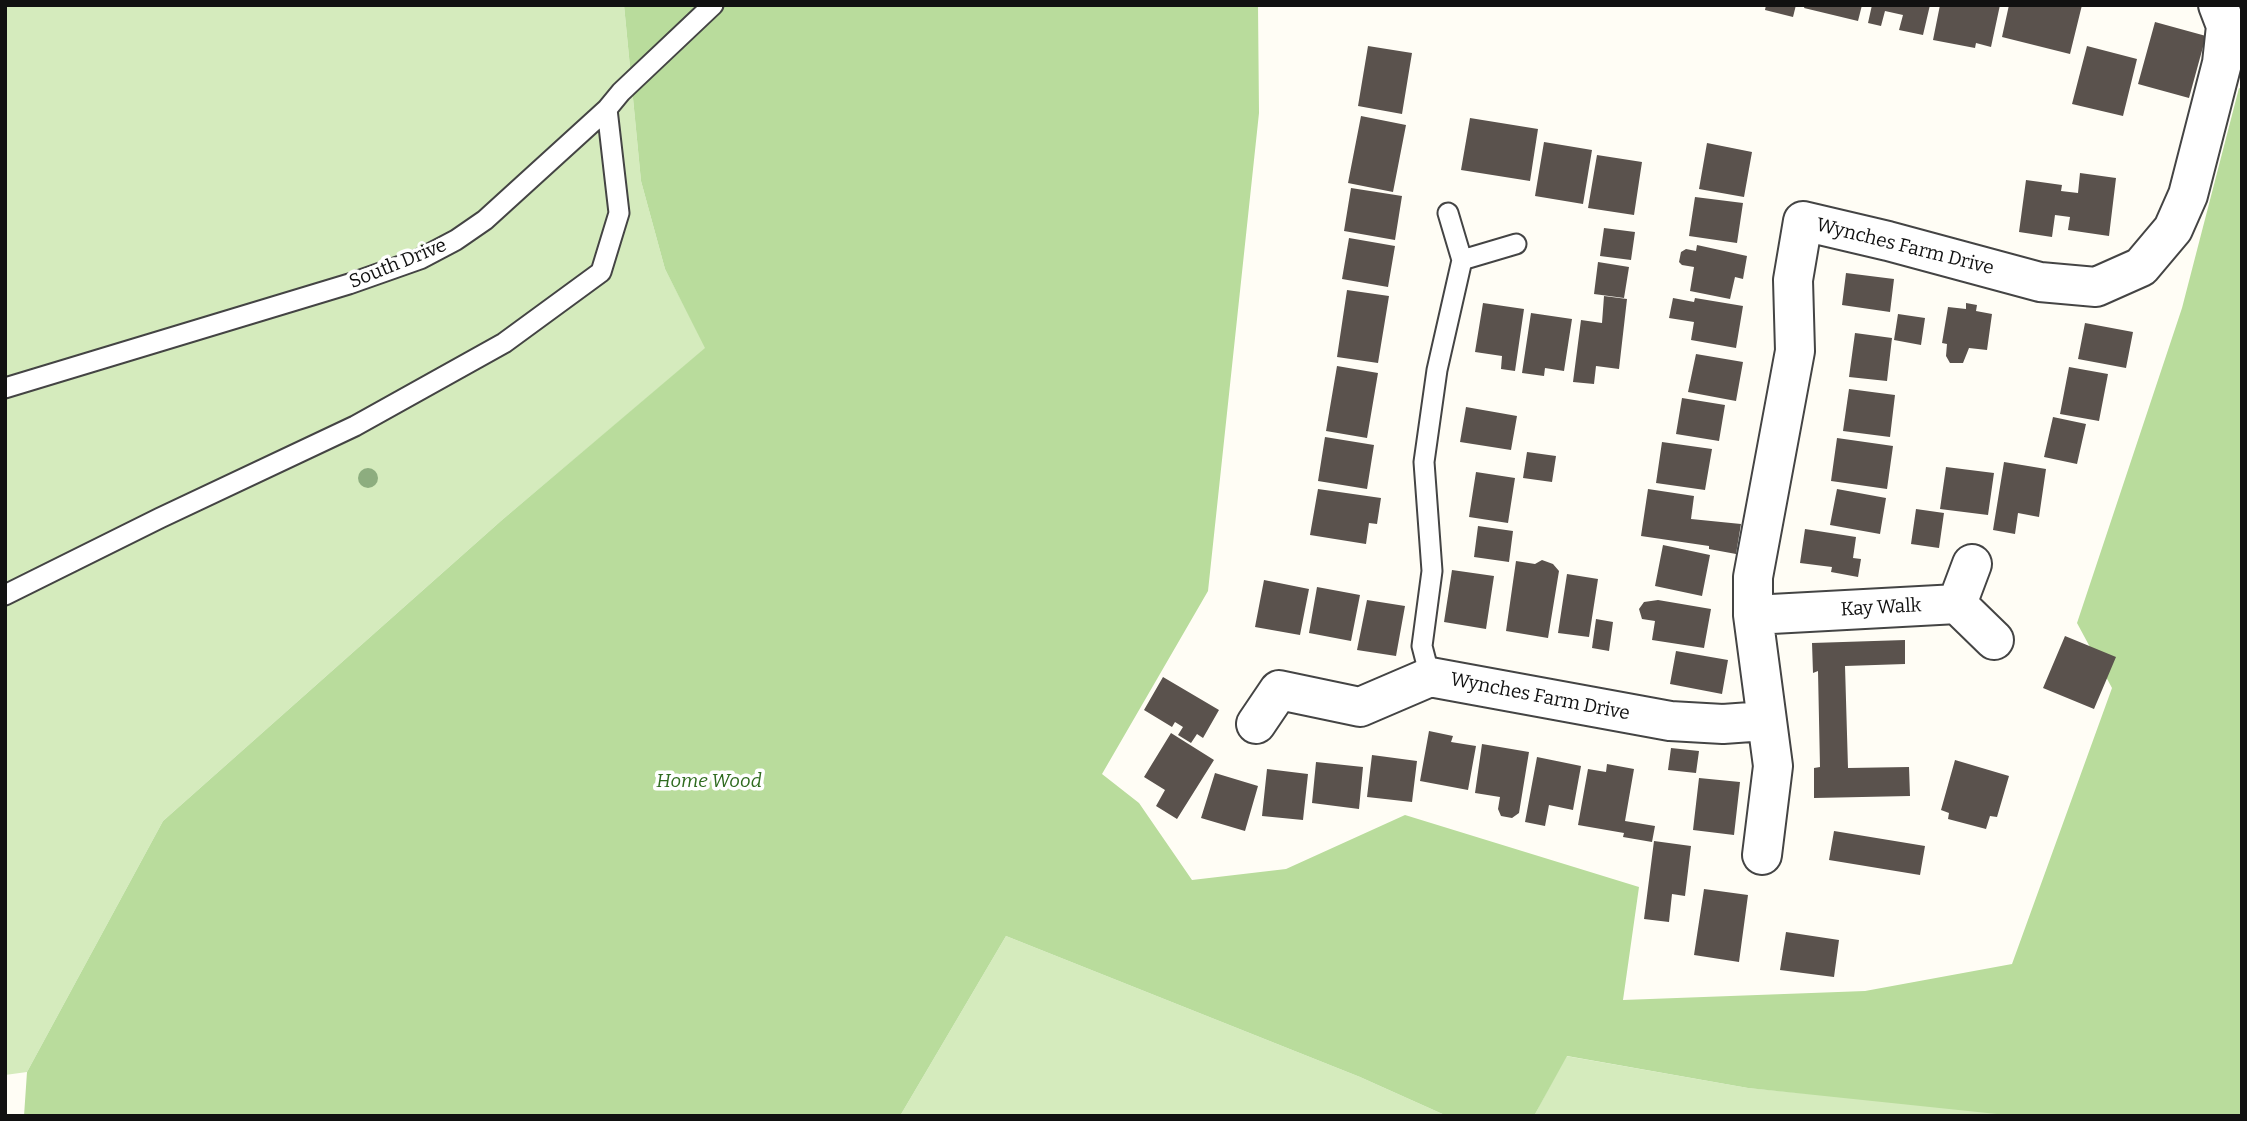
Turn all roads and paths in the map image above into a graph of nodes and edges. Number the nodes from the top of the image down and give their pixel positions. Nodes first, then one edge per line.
1 (713, 5) edge
2 (2218, 5) edge
3 (607, 109) junction
4 (1448, 213) dead end
5 (1516, 244) dead end
6 (1462, 260) junction
7 (5, 387) edge
8 (1972, 564) dead end
9 (5, 595) edge
10 (1957, 604) junction
11 (1753, 615) junction
12 (1994, 640) dead end
13 (1430, 677) junction
14 (1765, 721) junction
15 (1256, 724) dead end
16 (1762, 855) dead end

1 - 3 lane, South Drive
2 - 11 street, Wynches Farm Drive
3 - 7 lane, South Drive
3 - 9 lane
4 - 6 lane
5 - 6 lane
6 - 13 lane
8 - 10 street
10 - 11 street, Kay Walk
10 - 12 street
11 - 14 street, Wynches Farm Drive
13 - 14 street, Wynches Farm Drive
13 - 15 street, Wynches Farm Drive
14 - 16 street, Wynches Farm Drive

